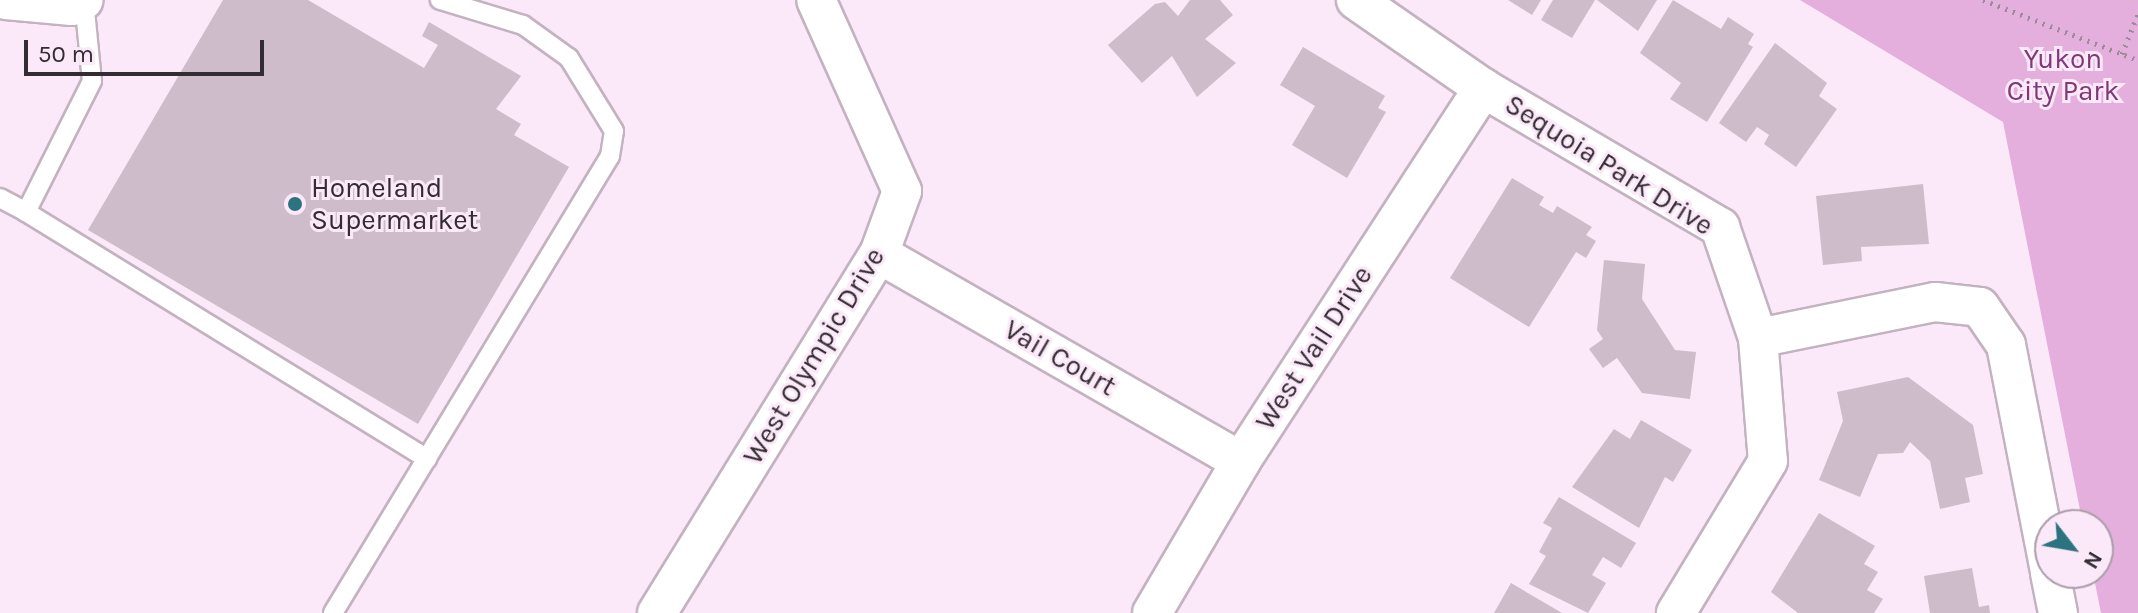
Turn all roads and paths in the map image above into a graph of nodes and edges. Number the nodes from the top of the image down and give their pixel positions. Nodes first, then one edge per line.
1 (6, 0) edge
2 (84, 0) edge
3 (440, 0) edge
4 (816, 0) edge
5 (1356, 0) edge
6 (1983, 0) edge
7 (2138, 14) edge
8 (2122, 54) junction
9 (2138, 60) edge
10 (1483, 88) junction
11 (0, 198) edge
12 (26, 212) junction
13 (879, 254) junction
14 (1758, 338) junction
15 (427, 459) junction
16 (1241, 461) junction
17 (2038, 509) edge
18 (2053, 589) edge
19 (333, 613) edge
20 (657, 613) edge
21 (1152, 613) edge
22 (1676, 613) edge
23 (2058, 613) edge

1 - 2 street
2 - 12 lane
3 - 15 lane
4 - 13 street, West Olympic Drive
5 - 10 street, Sequoia Park Drive
6 - 8 path
7 - 8 path
8 - 9 path
10 - 14 street, Sequoia Park Drive
10 - 16 street, West Vail Drive
11 - 12 lane
12 - 15 lane
13 - 16 street, Vail Court
13 - 20 street, West Olympic Drive
14 - 17 street
14 - 22 street, Sequoia Park Drive
15 - 19 lane
16 - 21 street, West Vail Drive
18 - 23 street

